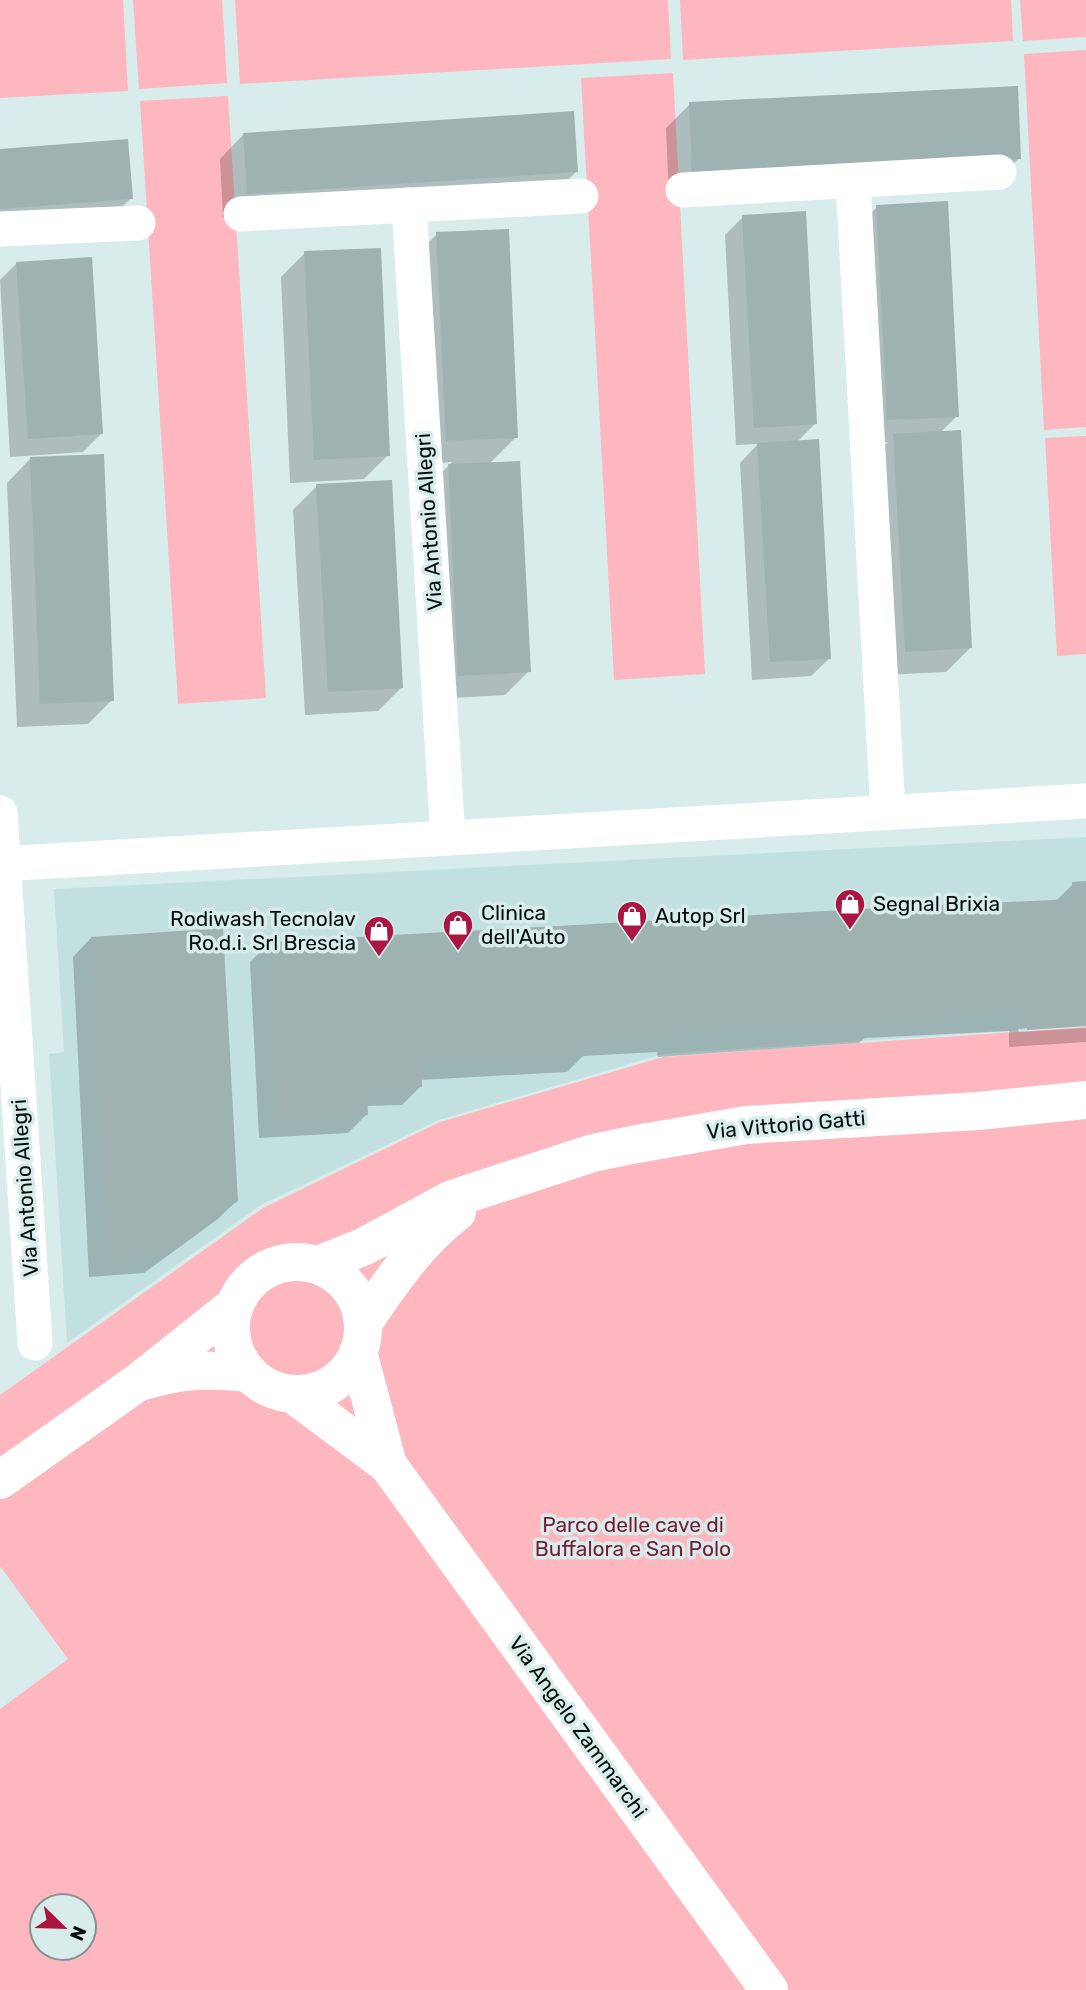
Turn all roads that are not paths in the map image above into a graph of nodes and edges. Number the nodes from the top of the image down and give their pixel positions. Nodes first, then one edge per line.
1 (999, 172) dead end
2 (853, 181) junction
3 (683, 190) dead end
4 (581, 195) dead end
5 (410, 205) junction
6 (241, 214) dead end
7 (138, 223) dead end
8 (0, 229) edge
9 (1086, 801) edge
10 (888, 812) junction
11 (0, 813) edge
12 (448, 838) junction
13 (2, 864) edge
14 (1086, 1100) edge
15 (493, 1187) junction
16 (318, 1265) junction
17 (235, 1305) junction
18 (361, 1338) junction
19 (35, 1343) dead end
20 (249, 1373) junction
21 (137, 1383) junction
22 (293, 1394) junction
23 (388, 1465) junction
24 (0, 1480) edge
25 (769, 1990) edge

1 - 2 street
2 - 3 street
2 - 10 street
4 - 5 street
5 - 6 street
5 - 12 street, Via Antonio Allegri
7 - 8 street
9 - 10 street
10 - 12 street
11 - 13 street, Via Antonio Allegri
12 - 13 street
13 - 19 street, Via Antonio Allegri
14 - 15 street, Via Vittorio Gatti
15 - 16 street, Via Vittorio Gatti
15 - 18 street, Via Vittorio Gatti
16 - 17 street, Via Vittorio Gatti
16 - 18 street
17 - 20 street, Via Vittorio Gatti
17 - 21 street, Via Vittorio Gatti
18 - 22 street, Via Vittorio Gatti
18 - 23 street, Via Angelo Zammarchi
20 - 21 street, Via Vittorio Gatti
20 - 22 street, Via Vittorio Gatti
21 - 24 street, Via Vittorio Gatti
22 - 23 street, Via Angelo Zammarchi
23 - 25 street, Via Angelo Zammarchi

